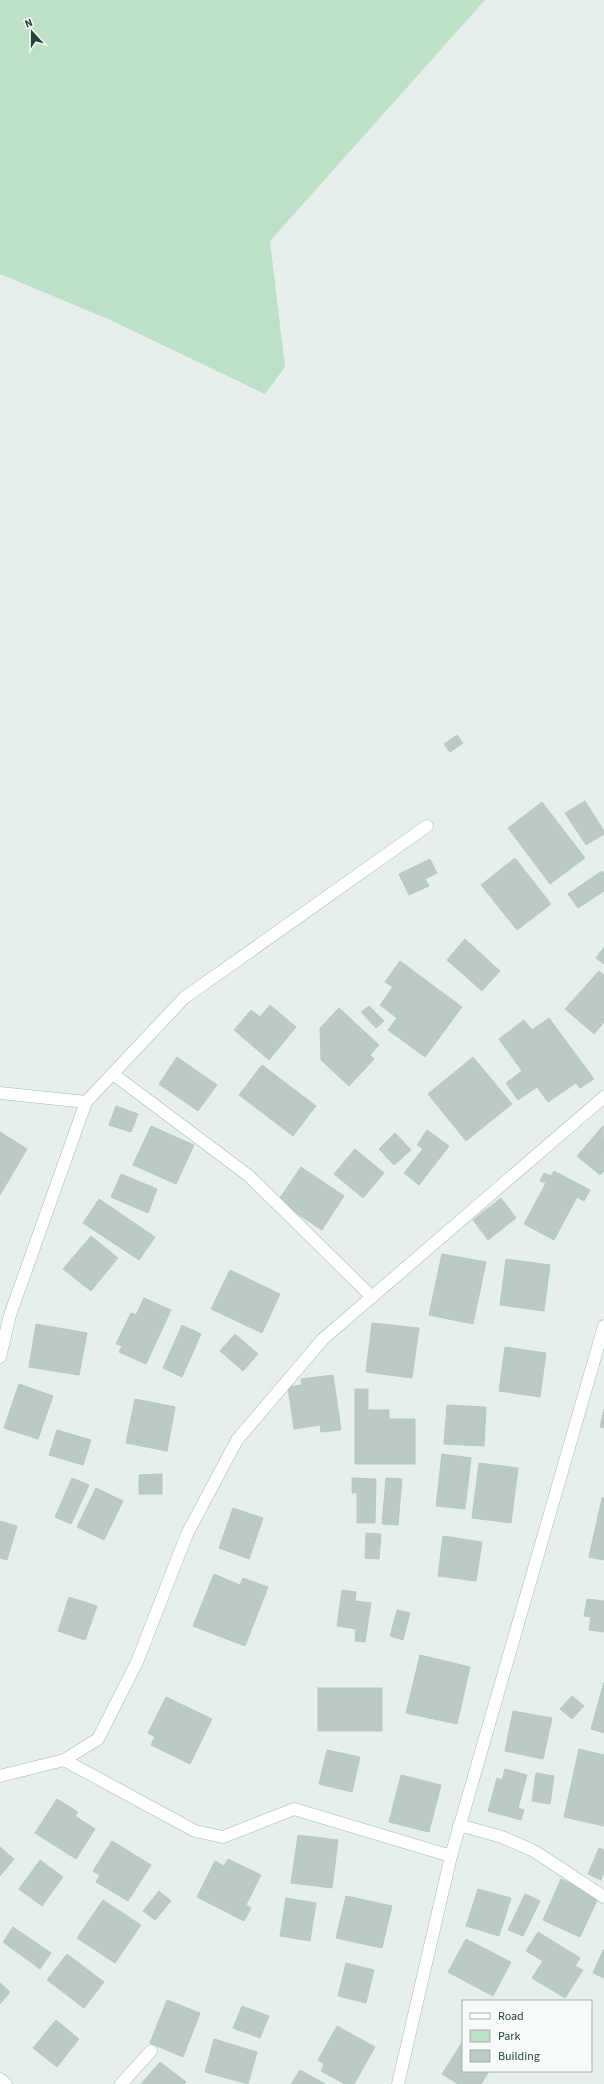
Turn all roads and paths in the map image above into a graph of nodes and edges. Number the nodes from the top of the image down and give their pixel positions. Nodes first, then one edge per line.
1 (427, 826) dead end
2 (113, 1074) junction
3 (0, 1092) edge
4 (604, 1097) edge
5 (86, 1102) junction
6 (372, 1297) junction
7 (5, 1313) edge
8 (604, 1326) edge
9 (0, 1357) edge
10 (64, 1760) junction
11 (0, 1776) edge
12 (459, 1825) junction
13 (451, 1856) junction
14 (604, 1897) edge
15 (151, 2051) dead end
16 (0, 2079) edge
17 (6, 2084) edge
18 (121, 2084) edge
19 (398, 2084) edge

1 - 2 street
2 - 5 street
2 - 6 street
3 - 5 street
4 - 6 street
5 - 7 street
6 - 10 street
7 - 9 street
8 - 12 street
10 - 11 street
10 - 13 street
12 - 13 street
12 - 14 street
13 - 19 street
15 - 18 street
16 - 17 street

